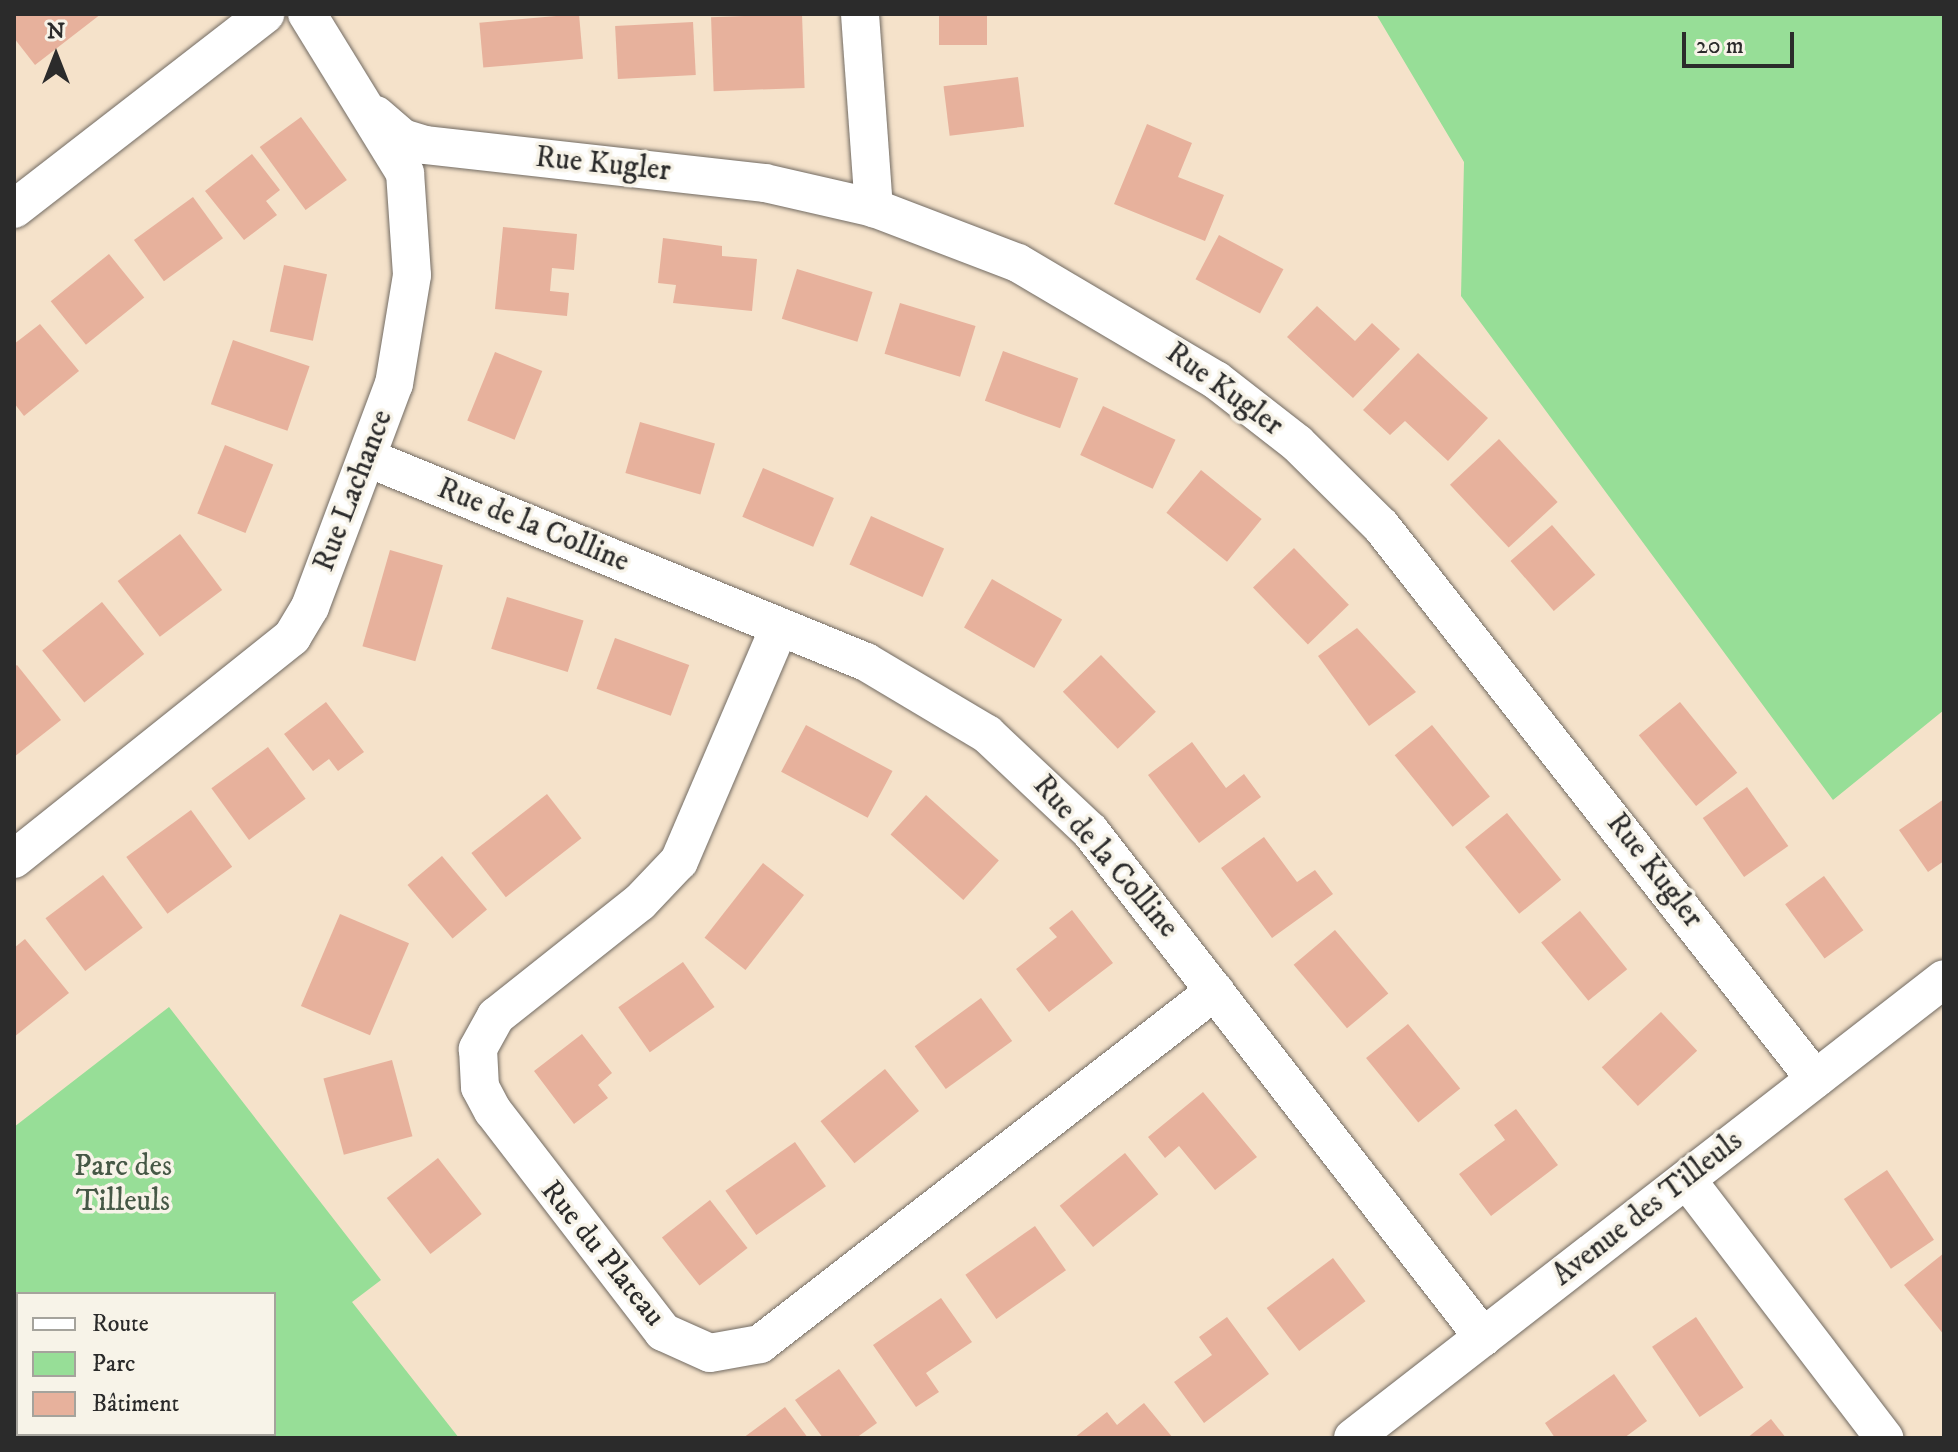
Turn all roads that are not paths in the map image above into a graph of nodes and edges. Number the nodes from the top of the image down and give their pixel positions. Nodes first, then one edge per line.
1 (265, 14) edge
2 (307, 14) edge
3 (860, 14) edge
4 (376, 115) junction
5 (874, 208) junction
6 (14, 209) edge
7 (368, 458) junction
8 (779, 628) junction
9 (14, 859) edge
10 (1944, 979) edge
11 (1215, 991) junction
12 (1815, 1079) junction
13 (1687, 1180) junction
14 (1483, 1337) junction
15 (1353, 1438) edge
16 (1884, 1438) edge

1 - 6 street
2 - 4 street, Rue Lachance
3 - 5 street
4 - 5 street, Rue Kugler
4 - 7 street, Rue Lachance
5 - 12 street, Rue Kugler
7 - 8 street, Rue de la Colline
7 - 9 street, Rue Lachance
8 - 11 street, Rue de la Colline
8 - 11 street, Rue du Plateau
10 - 12 street, Avenue des Tilleuls
11 - 14 street, Rue de la Colline
12 - 13 street, Avenue des Tilleuls
13 - 14 street, Avenue des Tilleuls
13 - 16 street
14 - 15 street, Avenue des Tilleuls

